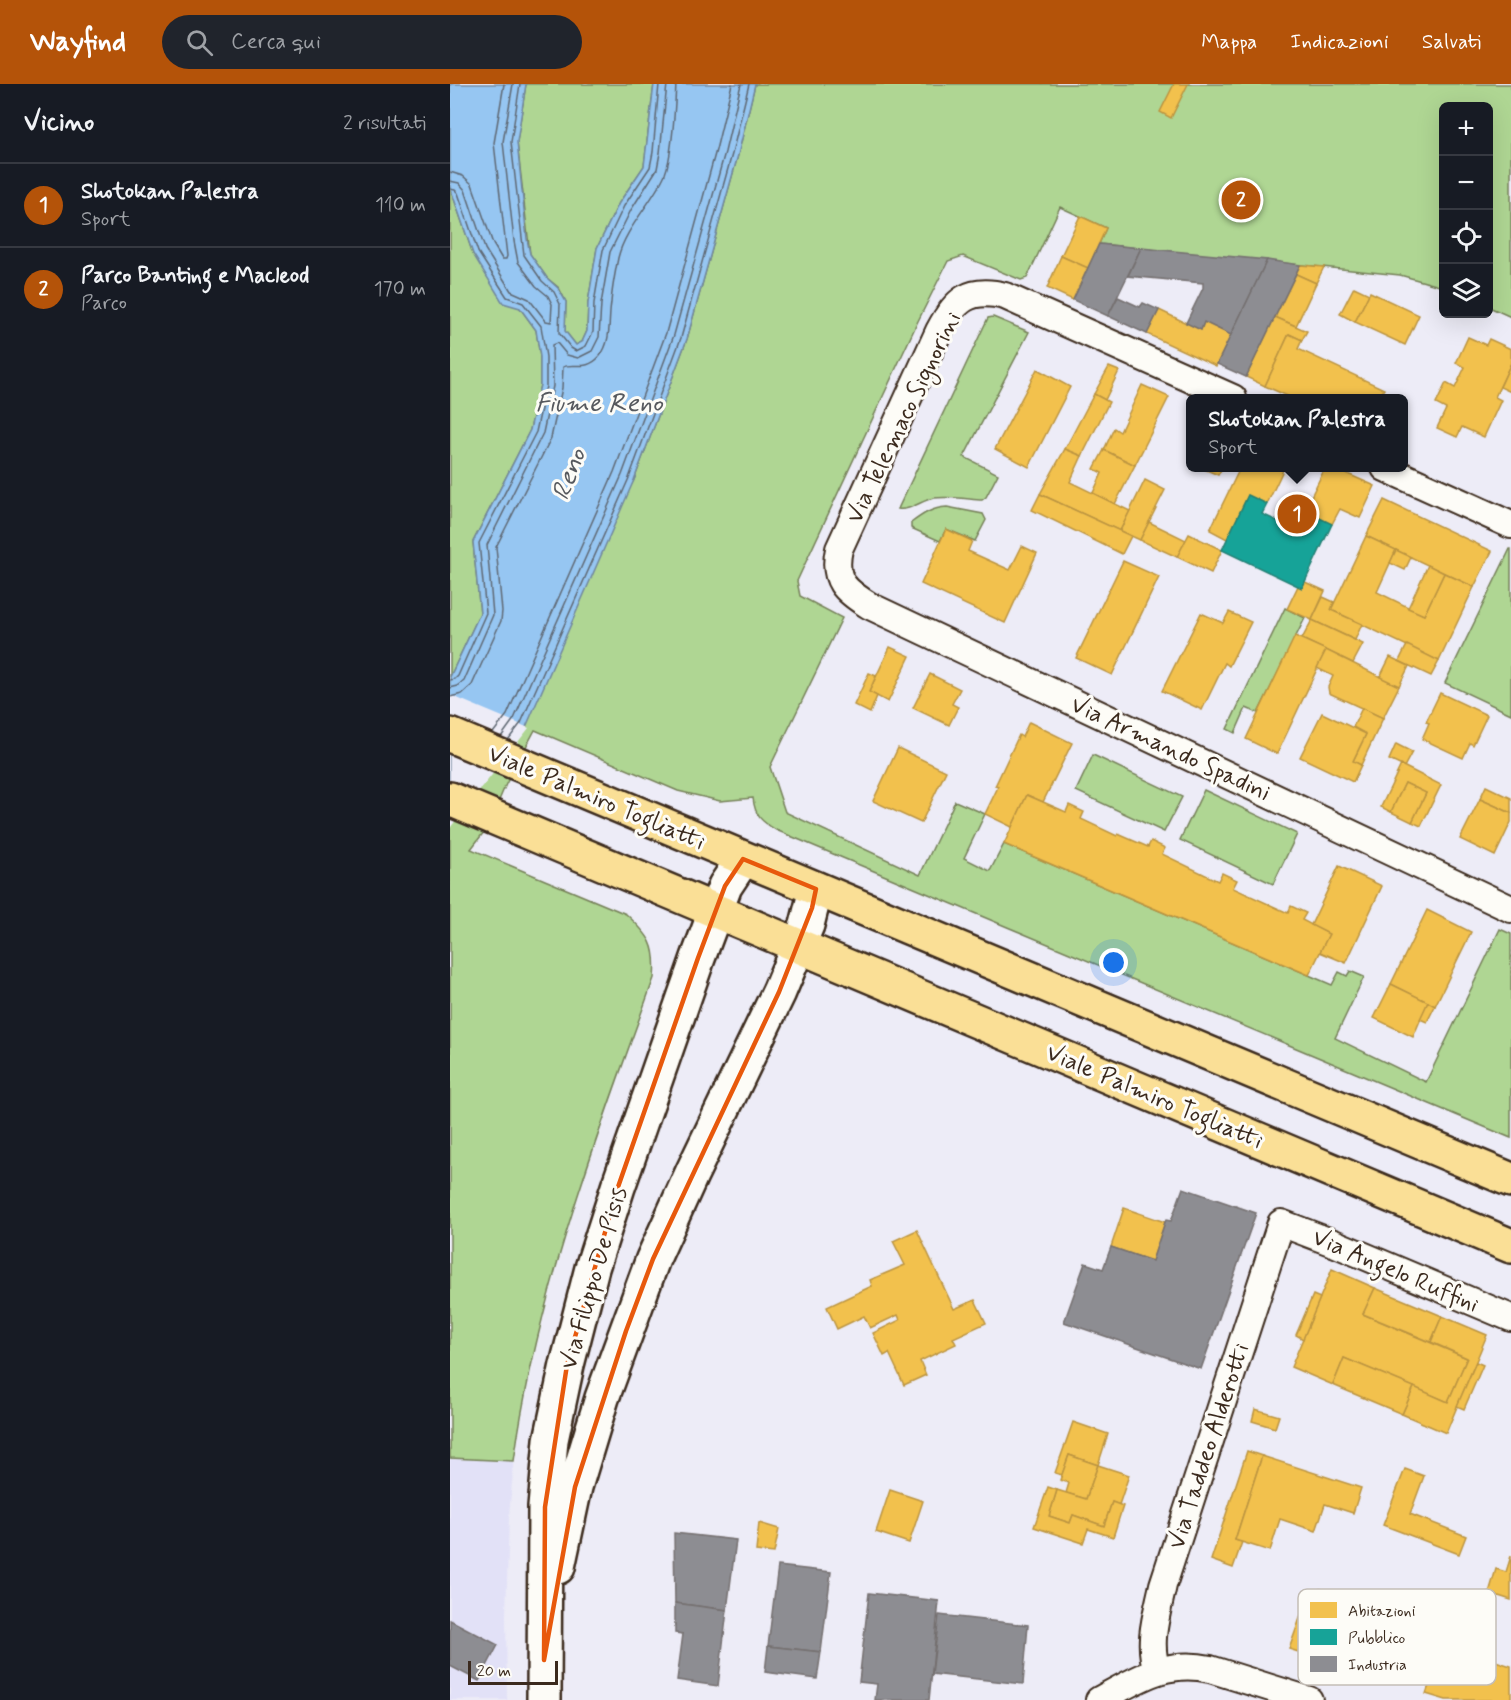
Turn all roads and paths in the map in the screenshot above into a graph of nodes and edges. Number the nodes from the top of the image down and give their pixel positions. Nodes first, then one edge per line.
1 (1222, 394) edge
2 (1394, 472) edge
3 (1511, 525) edge
4 (838, 577) joint
5 (450, 735) edge
6 (450, 799) edge
7 (743, 859) junction
8 (816, 889) junction
9 (1511, 909) edge
10 (715, 911) junction
11 (799, 946) junction
12 (1511, 1180) edge
13 (1281, 1223) joint
14 (1511, 1246) edge
15 (1511, 1318) edge
16 (544, 1660) junction
17 (1157, 1670) junction
18 (544, 1700) edge
19 (1099, 1700) edge
20 (1309, 1700) edge

1 - 4 street, Via Telemaco Signorini
2 - 3 street
4 - 9 street, Via Armando Spadini
5 - 7 main road, Viale Palmiro Togliatti
6 - 10 main road, Viale Palmiro Togliatti
7 - 8 main road, Viale Palmiro Togliatti
7 - 10 street
8 - 11 street
8 - 12 main road, Viale Palmiro Togliatti
10 - 11 main road, Viale Palmiro Togliatti
10 - 16 street, Via Filippo De Pisis
11 - 14 main road, Viale Palmiro Togliatti
11 - 16 street, Via Filippo De Pisis
13 - 15 street, Via Angelo Ruffini
13 - 17 street, Via Taddeo Alderotti
16 - 18 street, Via Filippo De Pisis
17 - 19 street
17 - 20 street

